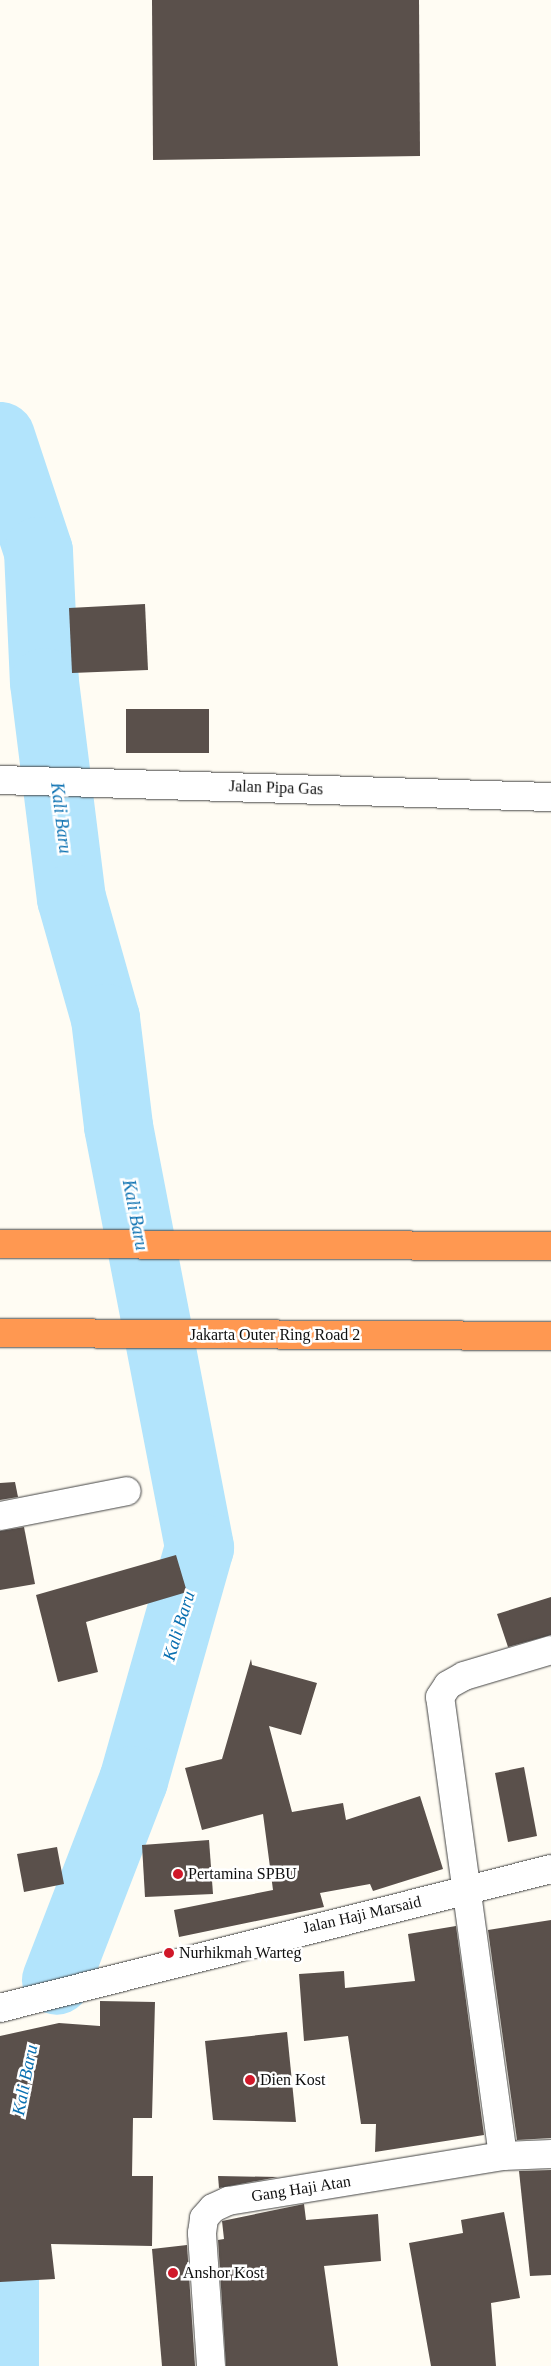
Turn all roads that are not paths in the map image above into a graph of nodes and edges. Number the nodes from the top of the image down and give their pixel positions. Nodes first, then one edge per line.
1 (13, 780) edge
2 (551, 798) edge
3 (0, 1244) edge
4 (551, 1246) edge
5 (0, 1333) edge
6 (551, 1336) edge
7 (127, 1491) dead end
8 (0, 1516) edge
9 (551, 1650) edge
10 (551, 1869) edge
11 (469, 1890) junction
12 (0, 2008) edge
13 (551, 2154) edge
14 (503, 2156) junction
15 (211, 2366) edge

1 - 2 street, Jalan Pipa Gas
3 - 4 highway
5 - 6 highway, Jakarta Outer Ring Road 2
7 - 8 street
9 - 11 street
10 - 11 street, Jalan Haji Marsaid
11 - 12 street, Jalan Haji Marsaid
11 - 14 street
13 - 14 street, Gang Haji Atan
14 - 15 street, Gang Haji Atan

